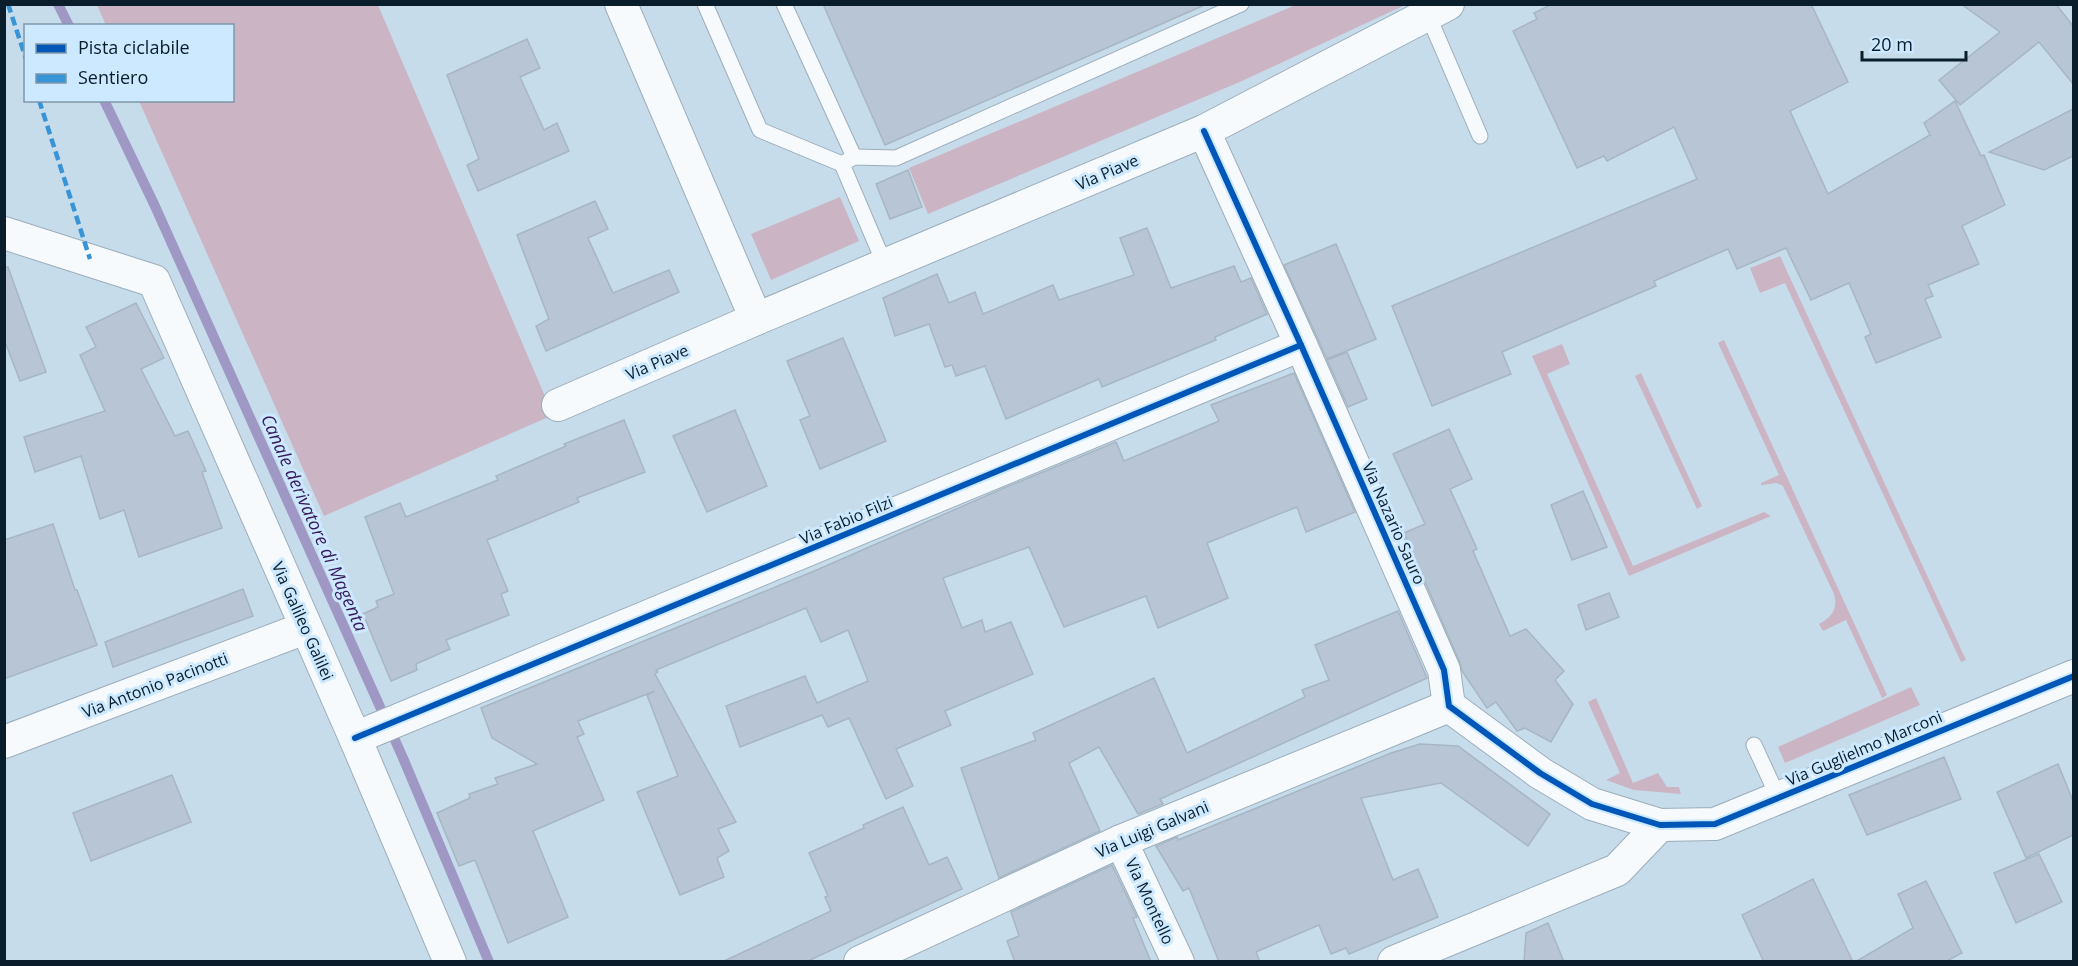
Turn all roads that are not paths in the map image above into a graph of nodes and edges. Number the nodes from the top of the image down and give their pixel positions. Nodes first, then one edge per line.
1 (621, 4) edge
2 (705, 4) edge
3 (784, 4) edge
4 (1241, 4) edge
5 (1438, 10) edge
6 (1204, 131) junction
7 (1479, 136) dead end
8 (848, 161) junction
9 (4, 233) edge
10 (885, 265) junction
11 (756, 319) junction
12 (1301, 345) junction
13 (558, 405) dead end
14 (305, 628) junction
15 (2073, 676) edge
16 (1449, 706) junction
17 (362, 735) junction
18 (4, 742) edge
19 (1754, 745) dead end
20 (1779, 798) junction
21 (1660, 825) junction
22 (1122, 841) junction
23 (450, 962) edge
24 (860, 962) edge
25 (1178, 962) edge
26 (1394, 962) edge

1 - 11 street
2 - 8 lane
3 - 8 lane
4 - 8 lane
5 - 6 street, Via Piave
5 - 7 lane
6 - 10 street, Via Piave
6 - 12 street, Via Nazario Sauro
8 - 10 lane
9 - 14 street, Via Galileo Galilei
10 - 11 street, Via Piave
11 - 13 street, Via Piave
12 - 16 street, Via Nazario Sauro
12 - 17 street, Via Fabio Filzi
14 - 17 street, Via Galileo Galilei
14 - 18 street, Via Antonio Pacinotti
15 - 20 street, Via Guglielmo Marconi
16 - 21 street
16 - 22 street, Via Luigi Galvani
17 - 23 street, Via Galileo Galilei
19 - 20 lane
20 - 21 street, Via Guglielmo Marconi
21 - 26 street
22 - 24 street, Via Luigi Galvani
22 - 25 street, Via Montello

